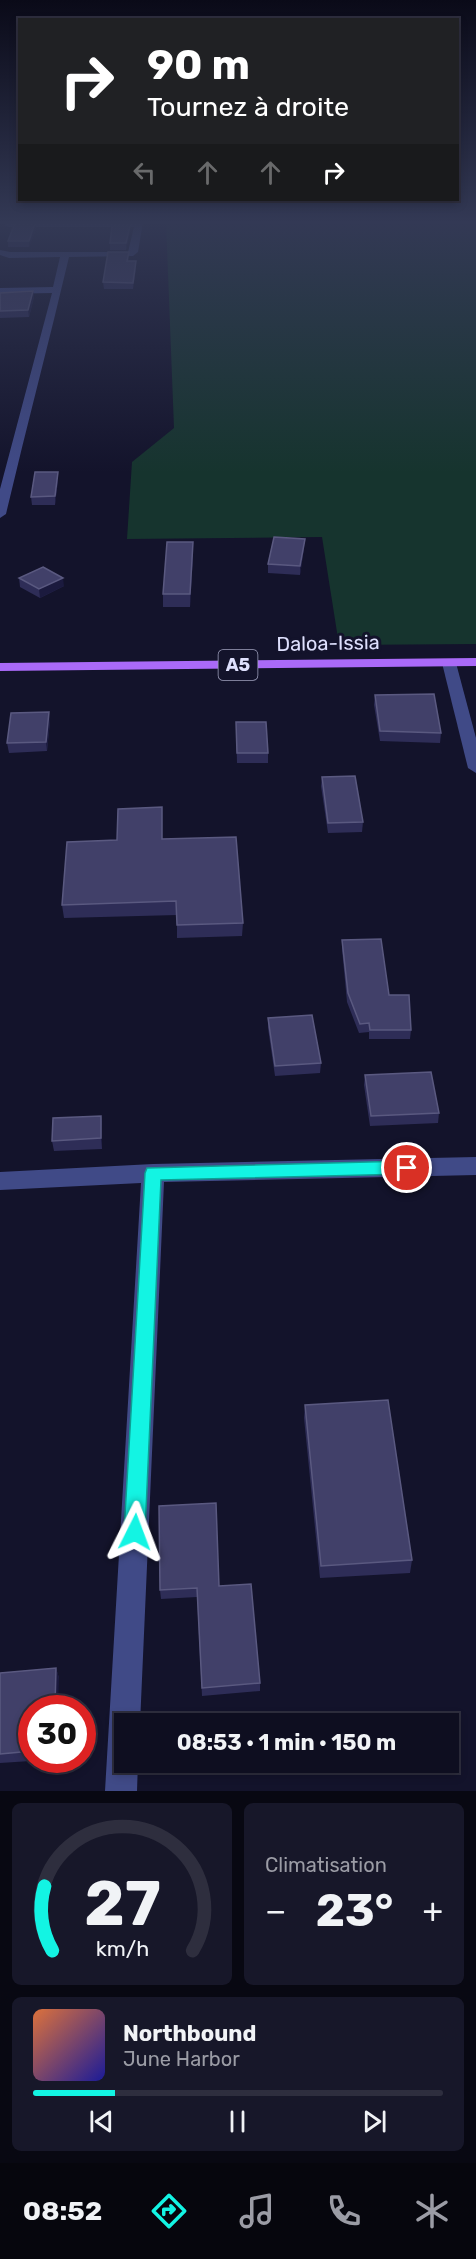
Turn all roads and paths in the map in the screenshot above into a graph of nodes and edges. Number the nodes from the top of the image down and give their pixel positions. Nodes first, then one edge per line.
1 (53, 306) edge
2 (0, 514) edge
3 (476, 662) edge
4 (449, 663) junction
5 (0, 667) edge
6 (476, 768) edge
7 (476, 1166) edge
8 (153, 1173) junction
9 (0, 1181) edge
10 (126, 1713) edge
11 (122, 1773) edge
12 (121, 1791) edge

1 - 2 street
3 - 4 main road, Daloa-Issia / A5
4 - 5 main road, Daloa-Issia / A5
4 - 6 street
7 - 8 street
8 - 9 street
8 - 10 street
11 - 12 street

